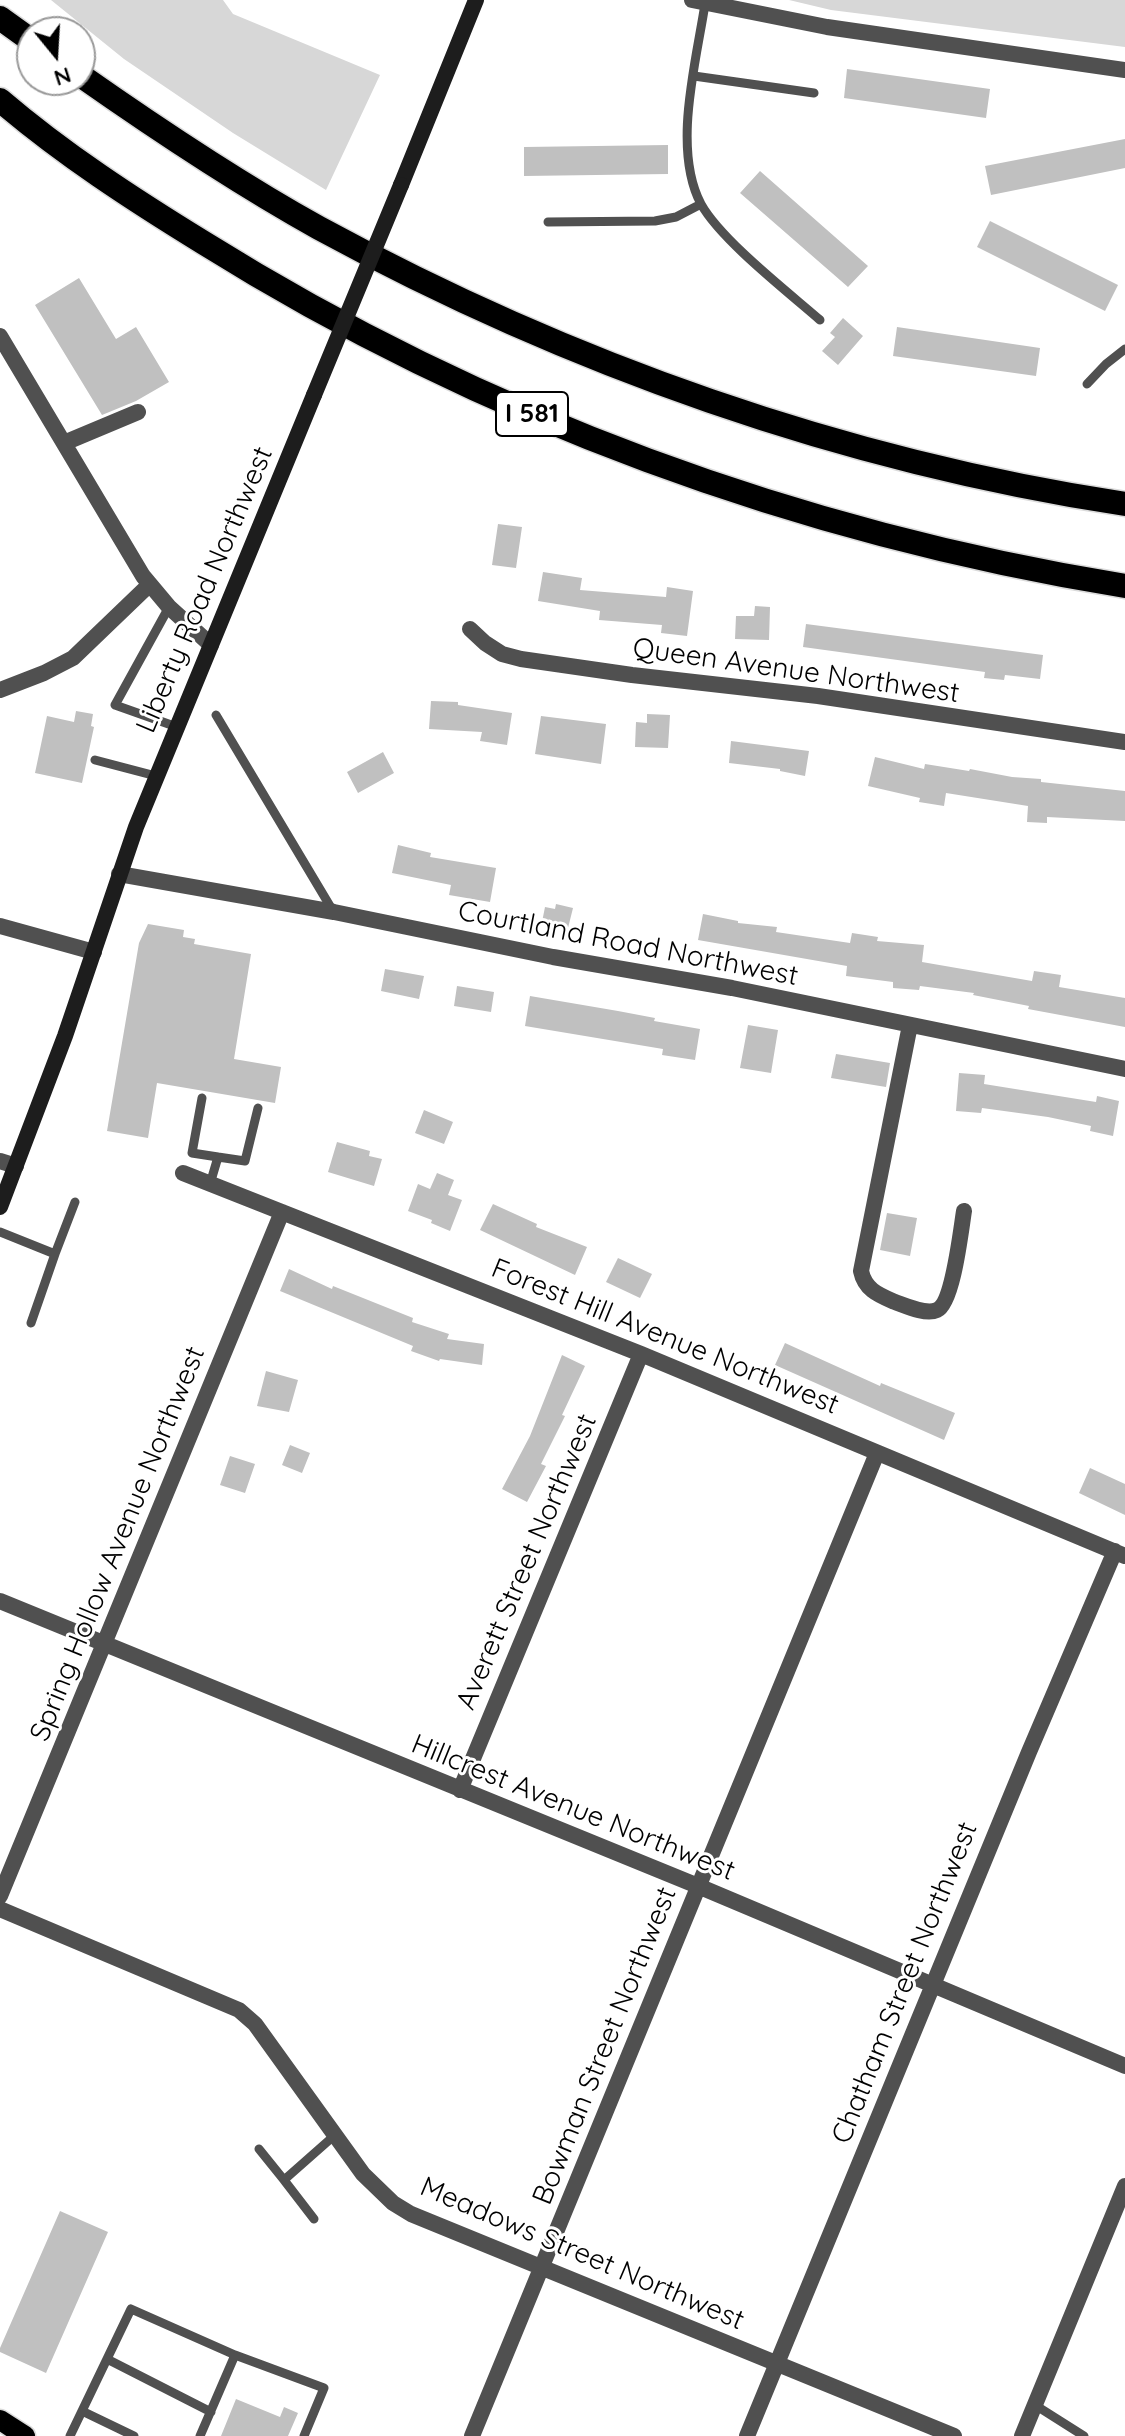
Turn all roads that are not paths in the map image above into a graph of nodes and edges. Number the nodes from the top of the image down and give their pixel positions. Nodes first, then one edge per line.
1 (476, 0) edge
2 (699, 2) edge
3 (1125, 70) edge
4 (694, 76) junction
5 (96, 86) edge
6 (814, 93) dead end
7 (0, 100) edge
8 (701, 204) junction
9 (548, 222) dead end
10 (820, 320) dead end
11 (0, 336) edge
12 (1125, 349) edge
13 (1087, 384) dead end
14 (138, 412) dead end
15 (64, 443) junction
16 (1125, 504) edge
17 (149, 585) junction
18 (1125, 586) edge
19 (169, 607) junction
20 (470, 629) dead end
21 (211, 645) junction
22 (0, 690) edge
23 (216, 715) dead end
24 (177, 727) junction
25 (1125, 742) edge
26 (95, 760) dead end
27 (156, 776) junction
28 (119, 874) junction
29 (334, 912) junction
30 (0, 926) edge
31 (94, 952) junction
32 (910, 1025) junction
33 (1125, 1069) edge
34 (202, 1098) dead end
35 (258, 1108) dead end
36 (218, 1157) junction
37 (8, 1164) edge
38 (183, 1173) dead end
39 (210, 1184) junction
40 (75, 1202) dead end
41 (0, 1207) edge
42 (964, 1211) dead end
43 (282, 1212) junction
44 (0, 1232) edge
45 (55, 1254) junction
46 (31, 1323) dead end
47 (641, 1354) junction
48 (877, 1453) junction
49 (1120, 1553) edge
50 (0, 1601) edge
51 (105, 1643) junction
52 (460, 1790) junction
53 (698, 1886) junction
54 (0, 1896) edge
55 (0, 1909) edge
56 (934, 1984) junction
57 (1125, 2066) edge
58 (335, 2135) junction
59 (259, 2149) dead end
60 (284, 2180) junction
61 (1125, 2186) edge
62 (314, 2219) dead end
63 (542, 2268) junction
64 (235, 2355) junction
65 (107, 2359) junction
66 (776, 2363) junction
67 (1035, 2405) junction
68 (82, 2411) junction
69 (211, 2412) junction
70 (0, 2420) edge
71 (25, 2436) edge
72 (70, 2436) edge
73 (134, 2436) edge
74 (200, 2436) edge
75 (304, 2436) edge
76 (472, 2436) edge
77 (747, 2436) edge
78 (954, 2436) edge
79 (1022, 2436) edge
80 (1084, 2436) edge

1 - 21 street, Liberty Road Northwest, bridge
2 - 3 street
2 - 4 lane
4 - 6 lane
4 - 8 lane
5 - 16 highway
7 - 18 highway, I 581
8 - 9 lane
8 - 10 lane
11 - 15 street
12 - 13 lane
14 - 15 street
15 - 17 street
17 - 19 street
17 - 22 street
19 - 21 street
19 - 24 lane
20 - 25 street, Queen Avenue Northwest
21 - 24 street, Liberty Road Northwest
23 - 29 lane
24 - 27 street, Liberty Road Northwest
26 - 27 lane
27 - 28 street, Liberty Road Northwest
28 - 29 street, Courtland Road Northwest
28 - 31 street, Liberty Road Northwest
29 - 32 street, Courtland Road Northwest
30 - 31 street
31 - 37 street, Liberty Road Northwest
32 - 33 street, Courtland Road Northwest
32 - 42 street
34 - 36 lane
35 - 36 lane
36 - 39 lane
37 - 41 street, Liberty Road Northwest
38 - 39 street, Forest Hill Avenue Northwest
39 - 43 street, Forest Hill Avenue Northwest
40 - 45 lane
43 - 47 street, Forest Hill Avenue Northwest
43 - 51 street, Spring Hollow Avenue Northwest
44 - 45 lane
45 - 46 lane
47 - 48 street, Forest Hill Avenue Northwest
47 - 52 street, Averett Street Northwest
48 - 49 street, Forest Hill Avenue Northwest
48 - 53 street, Bowman Street Northwest
49 - 56 street, Chatham Street Northwest
50 - 51 street, Hillcrest Avenue Northwest
51 - 52 street, Hillcrest Avenue Northwest
51 - 54 street, Spring Hollow Avenue Northwest
52 - 53 street, Hillcrest Avenue Northwest
53 - 56 street, Hillcrest Avenue Northwest
53 - 63 street, Bowman Street Northwest
55 - 58 street, Meadows Street Northwest
56 - 57 street, Hillcrest Avenue Northwest
56 - 66 street, Chatham Street Northwest
58 - 60 lane
58 - 63 street, Meadows Street Northwest
59 - 60 lane
60 - 62 lane
61 - 67 street
63 - 66 street, Meadows Street Northwest
63 - 76 street, Bowman Street Northwest
64 - 65 lane
64 - 69 lane
64 - 75 lane
65 - 68 lane
65 - 69 lane
66 - 77 street, Chatham Street Northwest
66 - 78 street, Meadows Street Northwest
67 - 79 street
67 - 80 lane
68 - 72 lane
68 - 73 lane
69 - 74 lane
70 - 71 main road

